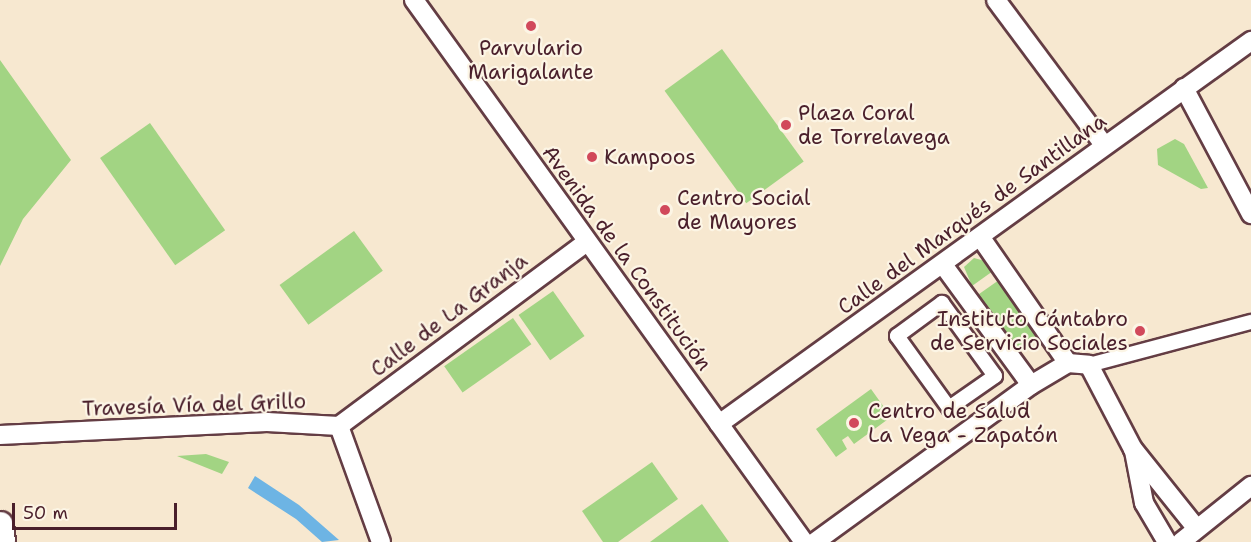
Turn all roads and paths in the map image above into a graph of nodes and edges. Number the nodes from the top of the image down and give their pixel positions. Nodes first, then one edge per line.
1 (414, 0) edge
2 (996, 0) edge
3 (1251, 41) edge
4 (1184, 88) junction
5 (1104, 145) junction
6 (1251, 214) edge
7 (981, 238) junction
8 (587, 242) junction
9 (944, 266) junction
10 (1251, 322) edge
11 (897, 336) joint
12 (1068, 363) junction
13 (1089, 365) junction
14 (1031, 385) junction
15 (719, 424) junction
16 (339, 426) junction
17 (0, 435) edge
18 (1133, 449) junction
19 (1251, 486) edge
20 (0, 525) edge
21 (1197, 529) junction
22 (2, 542) edge
23 (381, 542) edge
24 (804, 542) edge
25 (815, 542) edge
26 (1167, 542) edge
27 (1180, 542) edge

1 - 8 street, Avenida de la Constitución
2 - 5 street
3 - 4 street, Calle del Marqués de Santillana
4 - 5 street, Calle del Marqués de Santillana
4 - 6 street
5 - 7 street, Calle del Marqués de Santillana
7 - 9 street, Calle del Marqués de Santillana
7 - 12 street
8 - 15 street, Avenida de la Constitución
8 - 16 street, Calle de La Granja
9 - 14 street
9 - 15 street, Calle del Marqués de Santillana
10 - 13 street
11 - 11 street
12 - 13 street
12 - 14 street
13 - 18 street
14 - 25 street
15 - 24 street, Avenida de la Constitución
16 - 17 street, Travesía Vía del Grillo
16 - 23 street
18 - 21 street
18 - 26 street
19 - 21 street
20 - 22 main road
21 - 27 street

